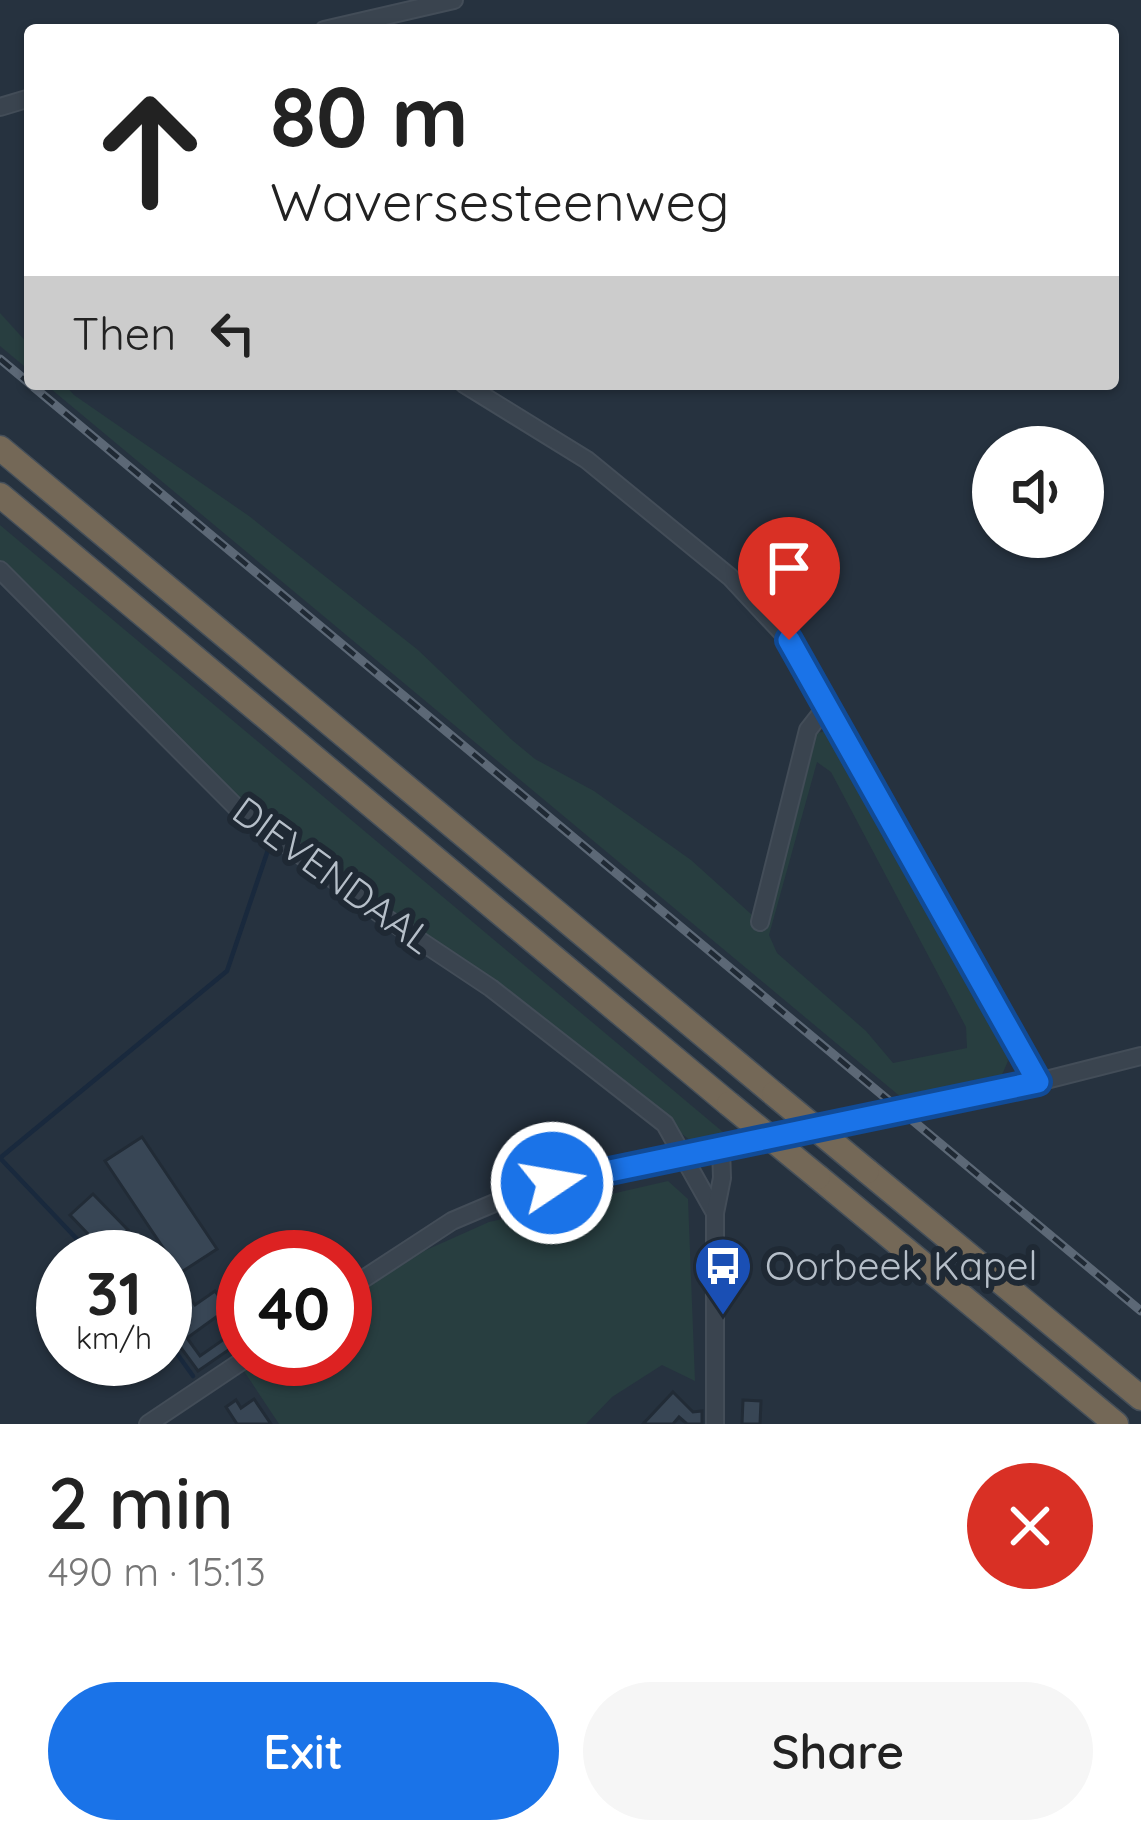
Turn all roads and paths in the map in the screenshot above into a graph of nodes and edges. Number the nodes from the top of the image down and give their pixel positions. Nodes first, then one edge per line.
1 (454, 0) edge
2 (350, 24) edge
3 (474, 390) edge
4 (0, 448) edge
5 (0, 495) edge
6 (0, 570) edge
7 (826, 707) junction
8 (760, 922) dead end
9 (1141, 1056) edge
10 (1038, 1082) junction
11 (721, 1148) junction
12 (686, 1156) junction
13 (715, 1213) junction
14 (372, 1274) edge
15 (216, 1378) edge
16 (1141, 1398) edge
17 (148, 1424) edge
18 (715, 1424) edge
19 (1116, 1424) edge

1 - 2 street
3 - 7 street
4 - 16 highway, bridge
5 - 19 highway, bridge
6 - 12 street, DIEVENDAAL
7 - 8 street
7 - 10 street
9 - 10 street
10 - 11 street
11 - 12 street
11 - 13 street
12 - 13 street, DIEVENDAAL
12 - 14 street
13 - 18 street
15 - 17 street

